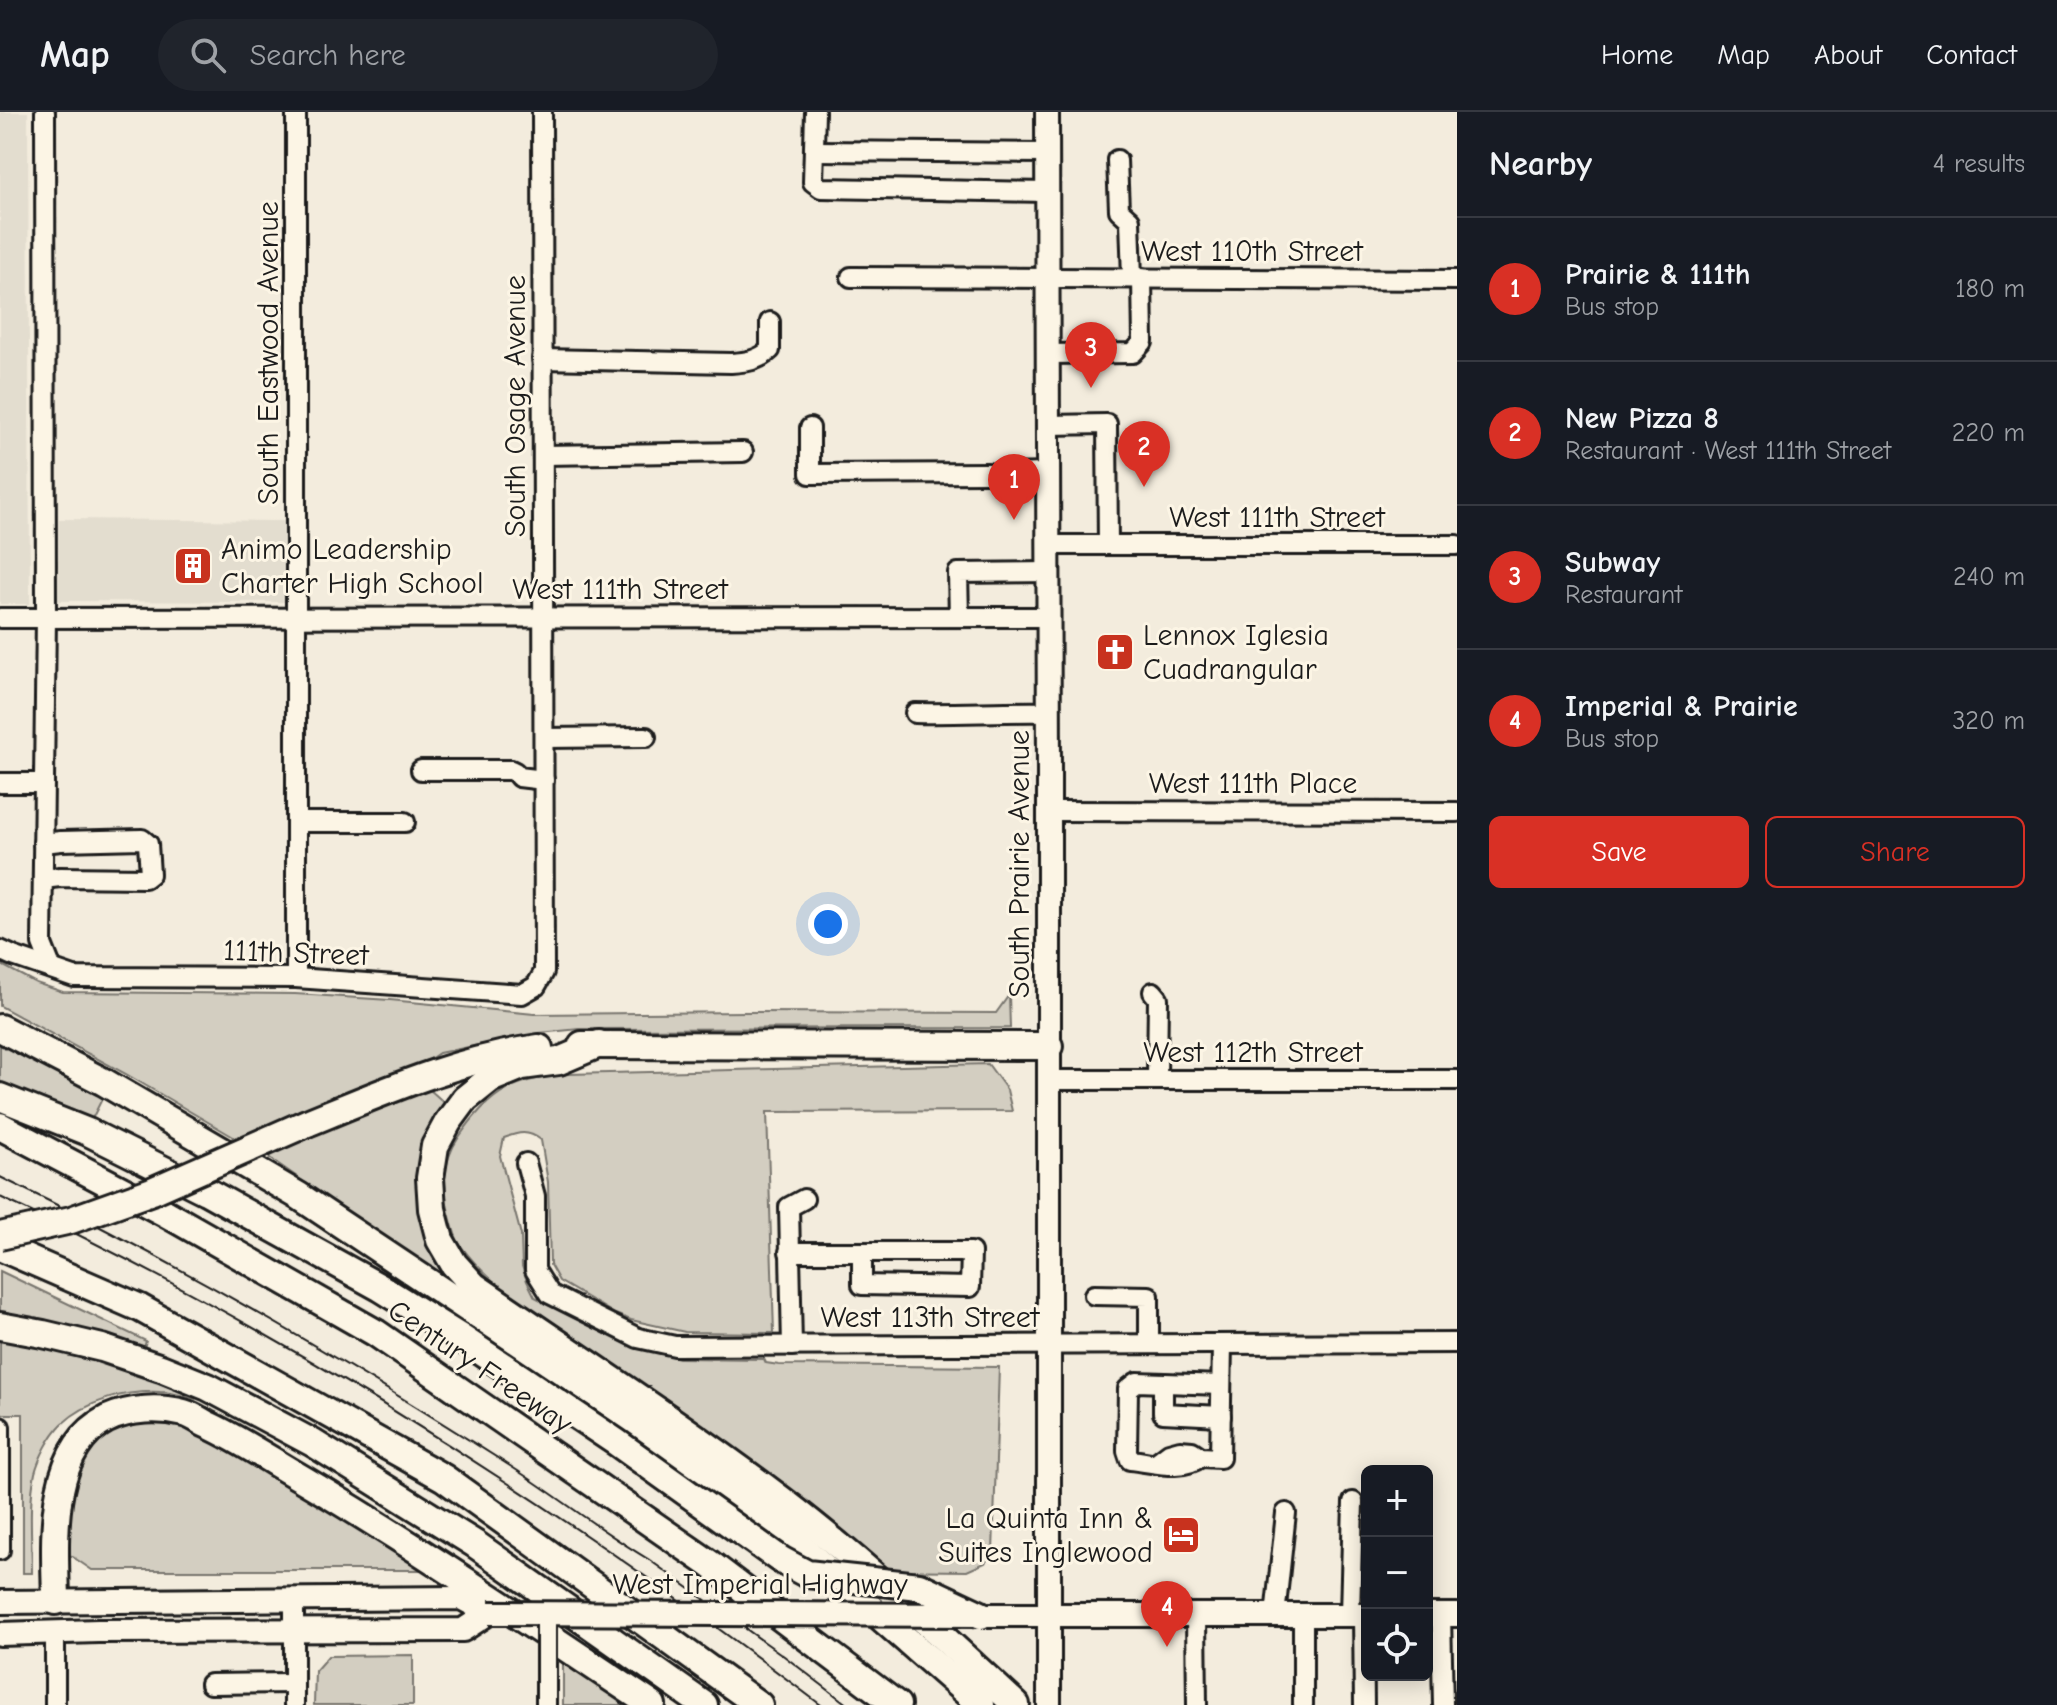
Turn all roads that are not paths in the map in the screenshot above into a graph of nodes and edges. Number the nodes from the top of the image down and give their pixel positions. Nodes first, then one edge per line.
1 (45, 112) edge
2 (296, 112) edge
3 (542, 112) edge
4 (815, 112) edge
5 (1047, 112) edge
6 (814, 151) junction
7 (1047, 153) junction
8 (1117, 160) dead end
9 (1047, 192) junction
10 (851, 277) dead end
11 (1047, 278) junction
12 (1137, 278) junction
13 (1457, 280) edge
14 (770, 322) dead end
15 (1048, 354) junction
16 (542, 359) junction
17 (1048, 425) junction
18 (810, 428) dead end
19 (743, 452) dead end
20 (543, 455) junction
21 (1048, 473) junction
22 (1048, 545) junction
23 (1108, 545) junction
24 (1457, 545) edge
25 (1049, 572) junction
26 (46, 617) junction
27 (296, 617) junction
28 (543, 617) junction
29 (959, 617) junction
30 (1049, 617) junction
31 (0, 618) edge
32 (1049, 712) junction
33 (915, 713) dead end
34 (646, 737) dead end
35 (544, 738) junction
36 (421, 770) dead end
37 (544, 780) junction
38 (0, 783) edge
39 (44, 783) junction
40 (1049, 811) junction
41 (1457, 812) edge
42 (296, 822) junction
43 (405, 822) dead end
44 (43, 843) junction
45 (43, 879) junction
46 (0, 950) edge
47 (52, 969) junction
48 (296, 978) junction
49 (536, 986) joint
50 (1153, 992) dead end
51 (0, 1028) edge
52 (599, 1044) junction
53 (1049, 1046) junction
54 (1049, 1080) junction
55 (1157, 1080) junction
56 (1457, 1080) edge
57 (0, 1097) edge
58 (0, 1126) edge
59 (526, 1163) dead end
60 (804, 1199) dead end
61 (0, 1236) edge
62 (0, 1247) edge
63 (789, 1252) junction
64 (862, 1252) junction
65 (1094, 1295) dead end
66 (0, 1326) edge
67 (1457, 1343) edge
68 (1049, 1344) junction
69 (1149, 1344) junction
70 (1222, 1344) junction
71 (792, 1346) junction
72 (1163, 1383) junction
73 (1221, 1385) junction
74 (1221, 1416) junction
75 (0, 1427) edge
76 (1353, 1502) dead end
77 (1286, 1513) dead end
78 (0, 1550) edge
79 (294, 1599) junction
80 (56, 1601) junction
81 (0, 1602) edge
82 (489, 1613) junction
83 (546, 1614) junction
84 (981, 1615) junction
85 (1360, 1615) edge
86 (1442, 1615) edge
87 (1048, 1616) junction
88 (1196, 1616) junction
89 (1275, 1616) junction
90 (1303, 1616) junction
91 (293, 1630) junction
92 (55, 1631) junction
93 (0, 1634) edge
94 (294, 1683) junction
95 (210, 1684) dead end
96 (1049, 1701) edge
97 (55, 1705) edge
98 (294, 1705) edge
99 (546, 1705) edge
100 (652, 1705) edge
101 (704, 1705) edge
102 (759, 1705) edge
103 (897, 1705) edge
104 (981, 1705) edge
105 (1016, 1705) edge
106 (1197, 1705) edge
107 (1303, 1705) edge
108 (1364, 1705) edge
109 (1443, 1705) edge

1 - 26 street
2 - 27 street, South Eastwood Avenue
3 - 16 street, South Osage Avenue
4 - 6 street
5 - 7 main road, South Prairie Avenue
6 - 7 street
6 - 9 street
7 - 9 main road, South Prairie Avenue
8 - 12 street
9 - 11 main road, South Prairie Avenue
10 - 11 street, West 110th Street
11 - 12 street, West 110th Street
11 - 15 main road, South Prairie Avenue
12 - 13 street, West 110th Street
12 - 15 street
14 - 16 street
15 - 17 main road, South Prairie Avenue
16 - 20 street, South Osage Avenue
17 - 21 main road, South Prairie Avenue
17 - 23 street
18 - 21 street
19 - 20 street
20 - 28 street, South Osage Avenue
21 - 22 main road, South Prairie Avenue
22 - 23 street, West 111th Street
22 - 25 main road, South Prairie Avenue
23 - 24 street, West 111th Street
25 - 29 street
25 - 30 main road, South Prairie Avenue
26 - 27 street, West 111th Street
26 - 31 street, West 111th Street
26 - 39 street
27 - 28 street, West 111th Street
27 - 42 street, South Eastwood Avenue
28 - 29 street, West 111th Street
28 - 35 street, South Osage Avenue
29 - 30 street, West 111th Street
30 - 32 main road, South Prairie Avenue
32 - 33 street
32 - 40 main road, South Prairie Avenue
34 - 35 street
35 - 37 street, South Osage Avenue
36 - 37 street
37 - 49 street, South Osage Avenue
38 - 39 street
39 - 44 street
40 - 41 street, West 111th Place
40 - 53 main road, South Prairie Avenue
42 - 43 street
42 - 48 street, South Eastwood Avenue
44 - 45 street
44 - 45 street
45 - 47 street
46 - 47 street, 111th Street
47 - 48 street, 111th Street
48 - 49 street, 111th Street
50 - 55 street
51 - 104 highway
52 - 53 highway
52 - 61 highway, bridge
52 - 105 highway
53 - 54 main road, South Prairie Avenue
54 - 55 street, West 112th Street
54 - 68 main road, South Prairie Avenue
55 - 56 street, West 112th Street
57 - 84 highway, bridge
58 - 103 highway, Century Freeway
59 - 71 street, West 113th Street
60 - 63 street
62 - 102 highway
63 - 64 street
63 - 71 street
64 - 64 street
65 - 69 street
66 - 101 highway
67 - 70 street, West 113th Street
68 - 69 street, West 113th Street
68 - 71 street, West 113th Street
68 - 87 main road, South Prairie Avenue
69 - 70 street, West 113th Street
70 - 73 street
72 - 73 street
72 - 74 street
72 - 74 street
73 - 74 street
75 - 78 street
76 - 85 street
77 - 89 street
79 - 80 main road, West Imperial Highway
79 - 82 main road, West Imperial Highway
79 - 91 street
80 - 81 main road, West Imperial Highway
80 - 92 main road
80 - 100 highway
82 - 83 main road, West Imperial Highway, bridge
82 - 91 main road, West Imperial Highway
83 - 84 main road, West Imperial Highway, bridge
83 - 99 street, bridge
84 - 87 main road, West Imperial Highway
85 - 90 main road, West Imperial Highway
85 - 108 street
86 - 109 street
87 - 88 main road, West Imperial Highway
87 - 96 main road, South Prairie Avenue
88 - 89 main road, West Imperial Highway
88 - 106 street
89 - 90 main road, West Imperial Highway
90 - 107 street
91 - 92 main road, West Imperial Highway
91 - 94 street
92 - 93 main road, West Imperial Highway
92 - 97 street
94 - 95 street
94 - 98 street

